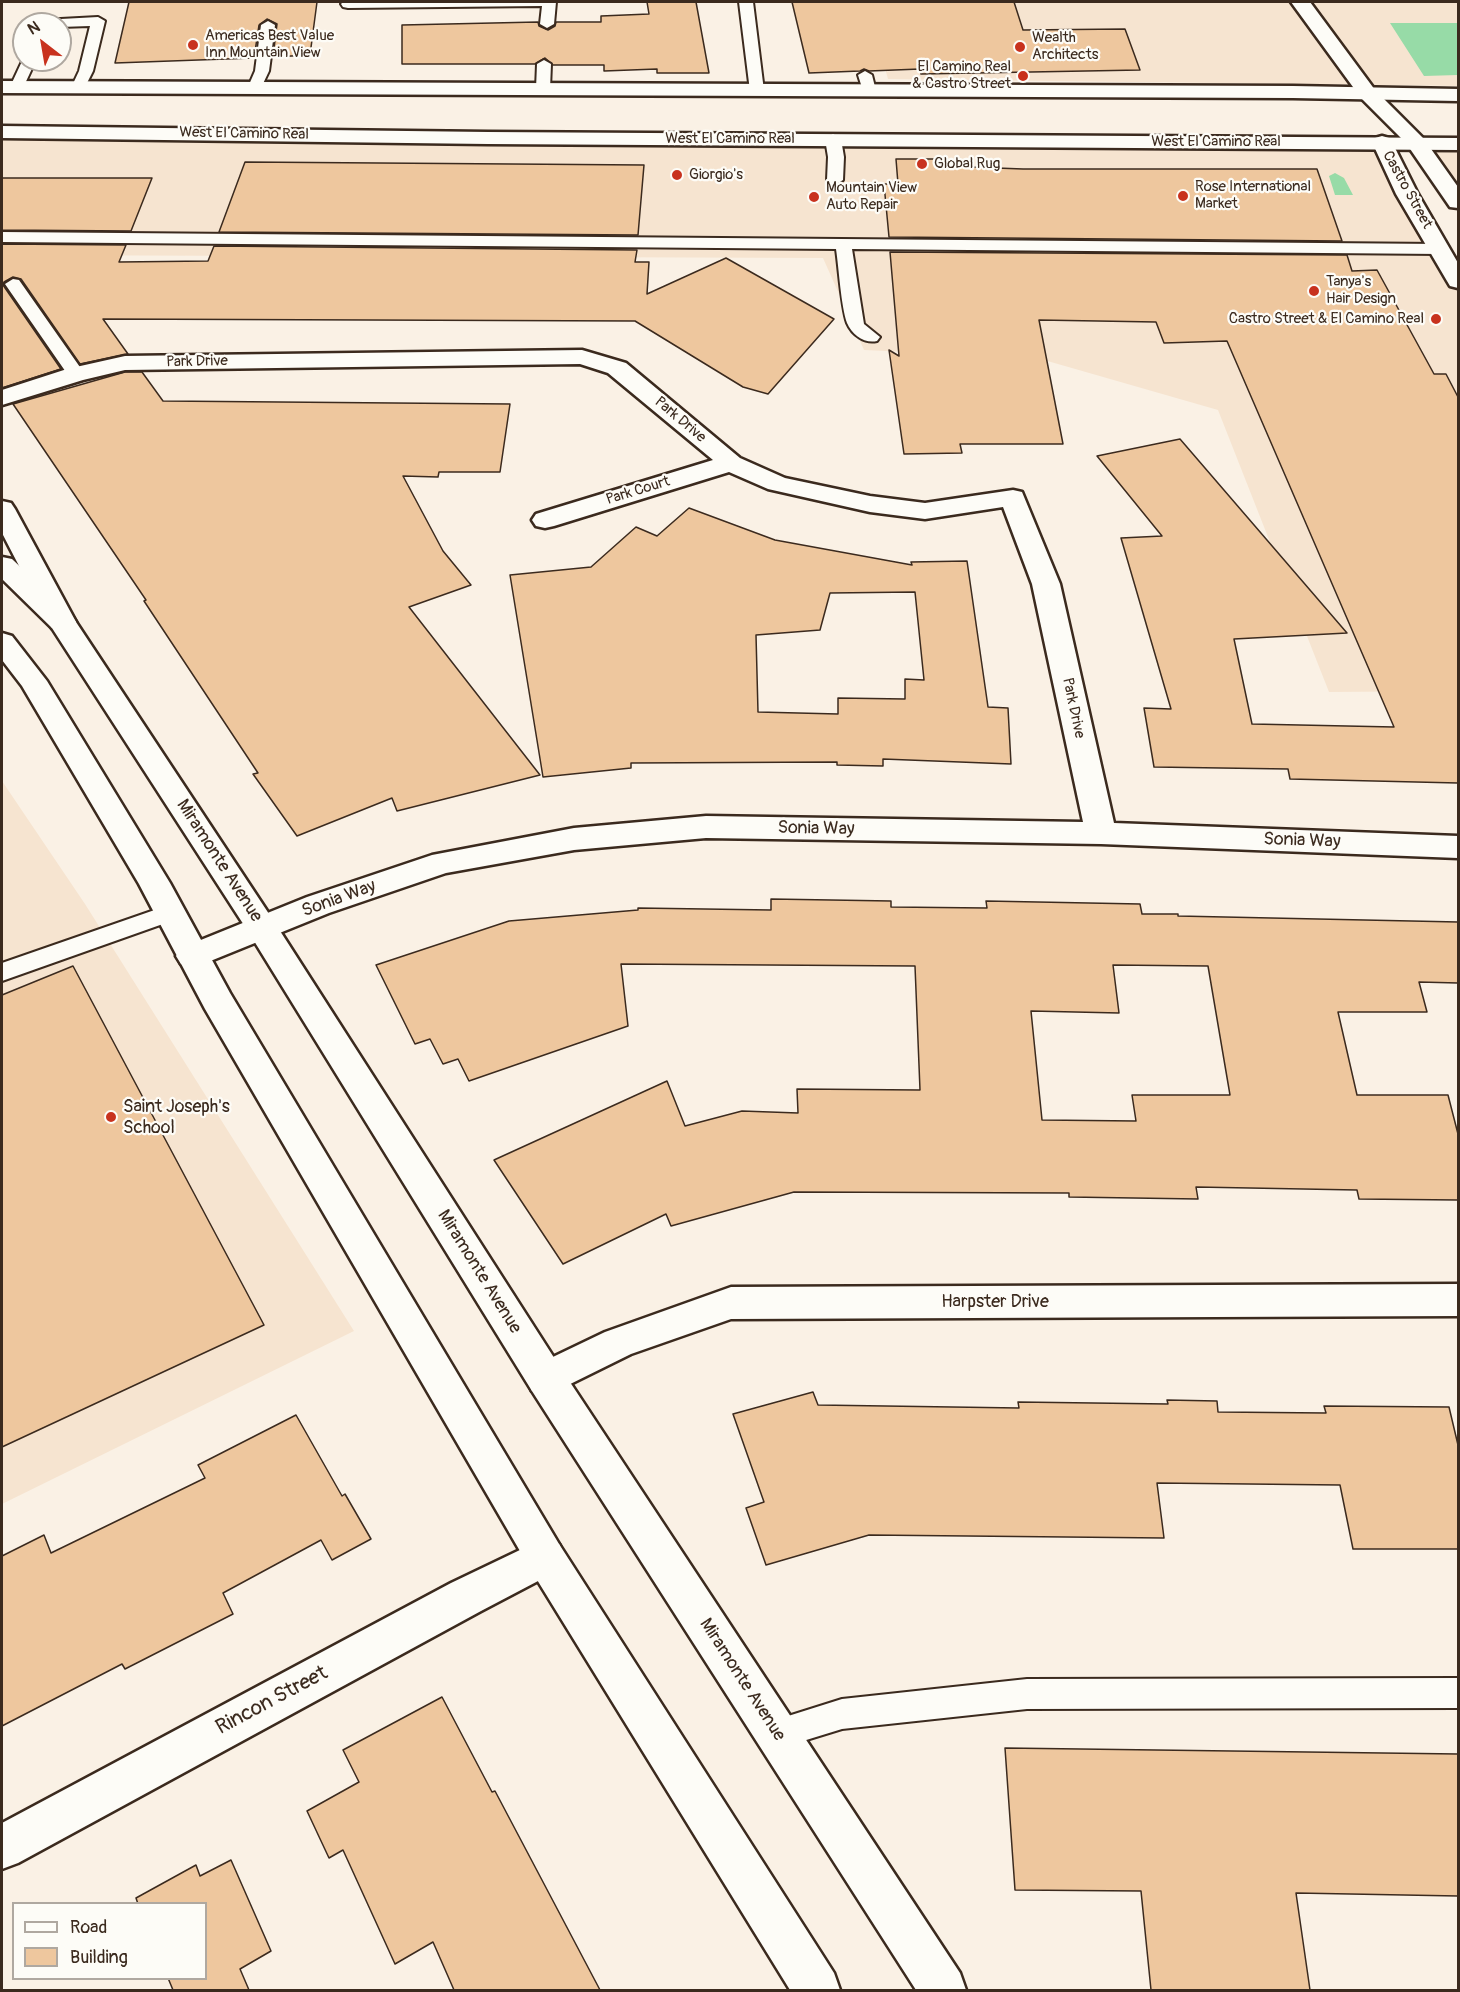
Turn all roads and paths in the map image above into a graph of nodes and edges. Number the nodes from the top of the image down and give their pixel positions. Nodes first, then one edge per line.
1 (746, 2) edge
2 (1301, 2) edge
3 (348, 4) dead end
4 (72, 22) edge
5 (547, 24) dead end
6 (268, 25) dead end
7 (544, 64) dead end
8 (20, 72) edge
9 (9, 87) edge
10 (255, 87) junction
11 (78, 88) junction
12 (543, 89) junction
13 (757, 91) junction
14 (1368, 94) junction
15 (1458, 95) edge
16 (2, 132) edge
17 (834, 139) junction
18 (1382, 142) junction
19 (1417, 143) junction
20 (1458, 144) edge
21 (835, 180) dead end
22 (1458, 202) edge
23 (2, 237) edge
24 (843, 244) junction
25 (1441, 249) junction
26 (1458, 281) edge
27 (14, 284) dead end
28 (871, 337) dead end
29 (76, 374) junction
30 (2, 398) edge
31 (731, 463) junction
32 (2, 509) edge
33 (545, 520) dead end
34 (2, 565) edge
35 (62, 622) junction
36 (2, 642) edge
37 (1101, 833) junction
38 (1458, 847) edge
39 (169, 913) junction
40 (262, 928) junction
41 (192, 956) junction
42 (2, 972) edge
43 (1458, 1300) edge
44 (546, 1379) junction
45 (545, 1557) junction
46 (1458, 1693) edge
47 (777, 1734) junction
48 (2, 1847) edge
49 (817, 1990) edge
50 (943, 1990) edge

1 - 13 lane
2 - 14 main road, Castro Street
3 - 5 lane
4 - 11 lane
6 - 10 lane
7 - 12 lane
8 - 9 lane
9 - 11 main road
10 - 11 main road
10 - 12 main road
12 - 13 main road
13 - 14 main road
14 - 15 main road
14 - 18 main road, Castro Street
14 - 19 main road, Castro Street
16 - 17 main road, West El Camino Real
17 - 18 main road, West El Camino Real
17 - 21 lane
18 - 19 main road, West El Camino Real
18 - 25 main road, Castro Street
19 - 20 main road, West El Camino Real
19 - 22 main road, Castro Street
23 - 24 lane
24 - 25 lane
24 - 28 lane
25 - 26 main road, Castro Street
27 - 29 lane
29 - 30 main road, Park Drive
29 - 31 main road, Park Drive
31 - 33 main road, Park Court
31 - 37 main road, Park Drive
32 - 35 main road
34 - 35 main road, Miramonte Avenue
35 - 40 main road, Miramonte Avenue
36 - 39 main road
37 - 38 main road, Sonia Way
37 - 40 main road, Sonia Way
39 - 41 main road
39 - 42 lane
40 - 41 main road, Sonia Way
40 - 44 main road, Miramonte Avenue
41 - 45 main road
43 - 44 main road, Harpster Drive
44 - 47 main road, Miramonte Avenue
45 - 48 main road, Rincon Street
45 - 49 main road
46 - 47 lane
47 - 50 main road, Miramonte Avenue

